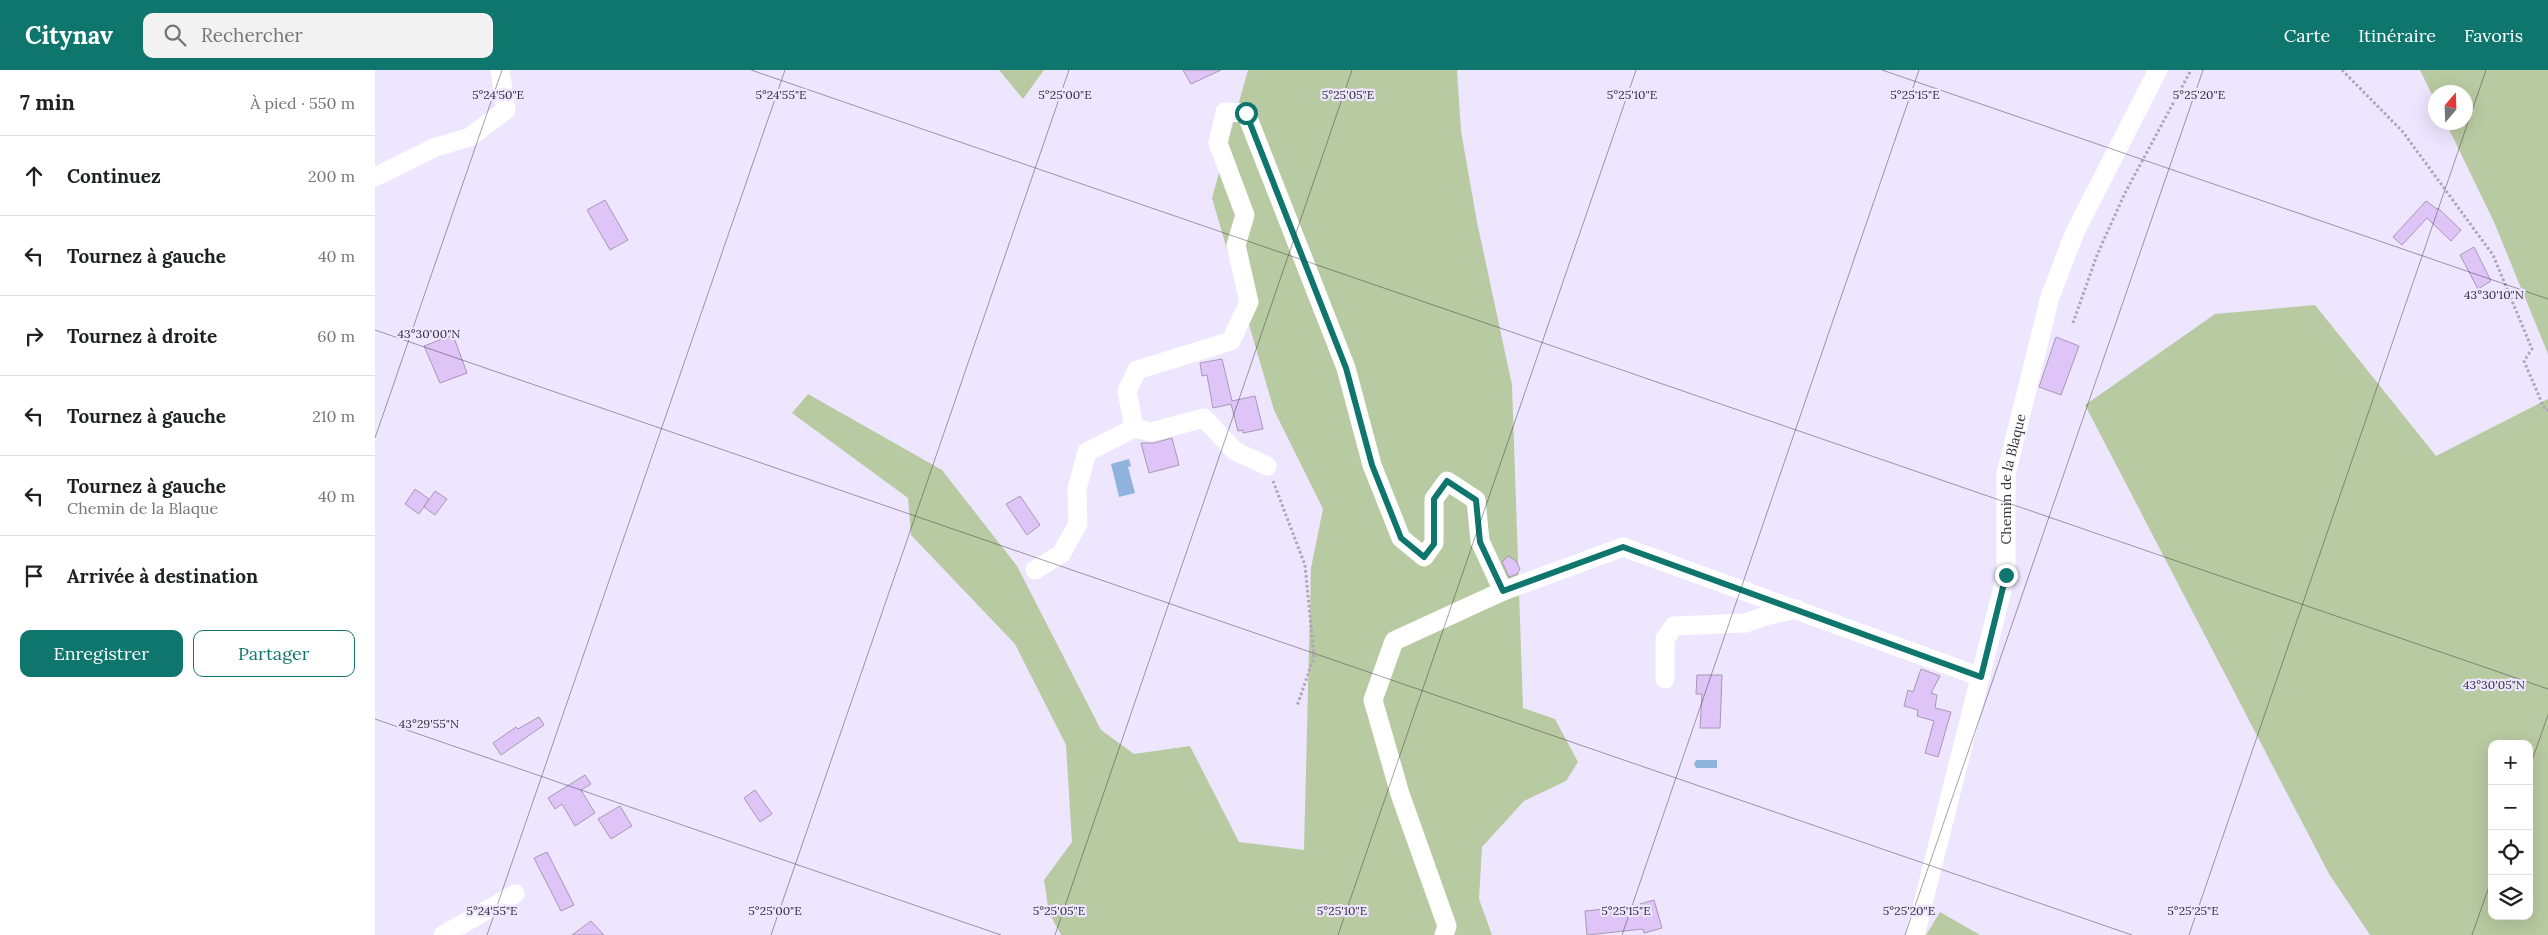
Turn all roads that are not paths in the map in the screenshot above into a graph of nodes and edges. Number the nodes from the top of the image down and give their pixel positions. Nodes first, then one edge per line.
1 (500, 70) edge
2 (2158, 70) edge
3 (375, 177) edge
4 (1134, 428) junction
5 (1267, 466) road end
6 (1035, 570) dead end
7 (1503, 591) junction
8 (1797, 609) junction
9 (1981, 677) junction
10 (1665, 679) dead end
11 (515, 894) dead end
12 (443, 935) edge
13 (1444, 935) edge
14 (1915, 935) edge

1 - 3 street
2 - 9 street, Chemin de la Blaque
4 - 5 street
4 - 6 street
4 - 7 street
7 - 8 street
7 - 13 street
8 - 9 street
8 - 10 street
9 - 14 street, Chemin de la Blaque
11 - 12 street

